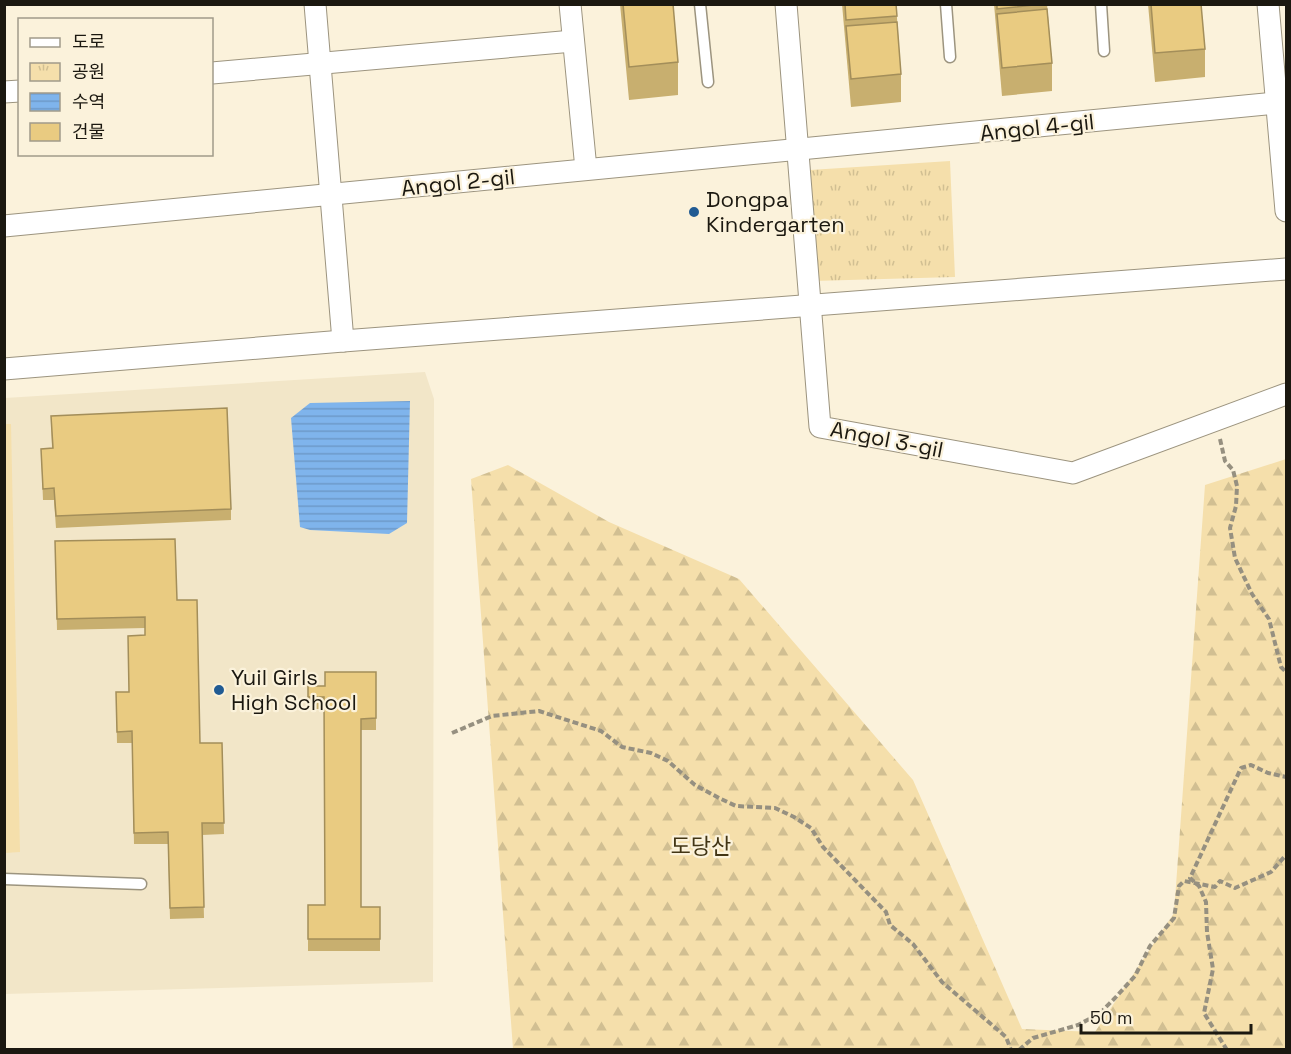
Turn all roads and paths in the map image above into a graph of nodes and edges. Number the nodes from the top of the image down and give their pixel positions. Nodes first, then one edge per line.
1 (315, 4) edge
2 (570, 4) edge
3 (700, 4) edge
4 (786, 4) edge
5 (946, 4) edge
6 (1101, 4) edge
7 (1268, 4) edge
8 (573, 41) junction
9 (1104, 51) dead end
10 (950, 57) dead end
11 (320, 64) junction
12 (213, 74) edge
13 (708, 81) dead end
14 (1282, 102) edge
15 (798, 151) junction
16 (586, 170) junction
17 (331, 194) junction
18 (1287, 211) edge
19 (4, 226) edge
20 (1287, 269) edge
21 (812, 305) junction
22 (343, 341) junction
23 (4, 369) edge
24 (1287, 394) edge
25 (1214, 421) junction
26 (1287, 672) edge
27 (452, 733) dead end
28 (1287, 777) edge
29 (1287, 855) edge
30 (4, 879) edge
31 (141, 884) dead end
32 (1197, 884) junction
33 (1011, 1050) edge
34 (1018, 1050) edge
35 (1227, 1050) edge

1 - 11 street
2 - 8 street
3 - 13 lane
4 - 15 street, Angol 3-gil
5 - 10 lane
6 - 9 lane
7 - 14 street
8 - 11 street
8 - 16 street
11 - 12 street
11 - 17 street
14 - 15 street, Angol 4-gil
14 - 18 street
15 - 16 street
15 - 21 street, Angol 3-gil
16 - 17 street, Angol 2-gil
17 - 19 street, Angol 2-gil
17 - 22 street
20 - 21 street
21 - 22 street
21 - 25 street, Angol 3-gil
22 - 23 street
24 - 25 street
25 - 26 path
27 - 33 path
28 - 32 path
29 - 32 path
30 - 31 lane
32 - 34 path
32 - 35 path

